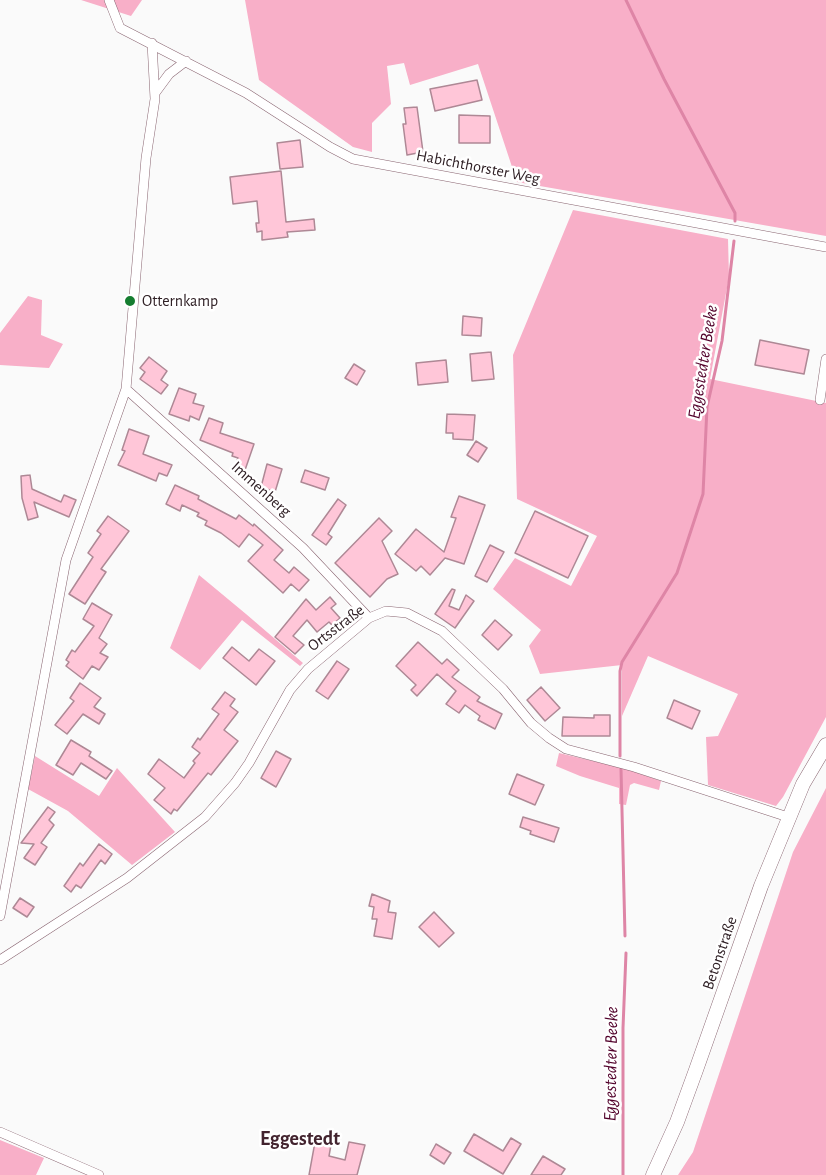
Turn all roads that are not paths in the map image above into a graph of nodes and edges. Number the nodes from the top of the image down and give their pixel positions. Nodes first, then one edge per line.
1 (109, 0) edge
2 (152, 44) junction
3 (186, 61) junction
4 (155, 96) junction
5 (826, 247) edge
6 (826, 359) edge
7 (126, 388) junction
8 (820, 400) dead end
9 (369, 618) junction
10 (826, 746) edge
11 (788, 817) junction
12 (0, 916) edge
13 (0, 960) edge
14 (0, 1132) edge
15 (99, 1175) edge
16 (653, 1175) edge

1 - 2 street, Habichthorster Weg
2 - 3 street, Habichthorster Weg
2 - 4 street
3 - 4 street
3 - 5 street, Habichthorster Weg
4 - 7 street
6 - 8 street
7 - 9 street, Immenberg
7 - 12 street
9 - 11 street, Ortsstraße
9 - 13 street, Ortsstraße
10 - 11 main road, Betonstraße
11 - 16 main road, Betonstraße
14 - 15 street

